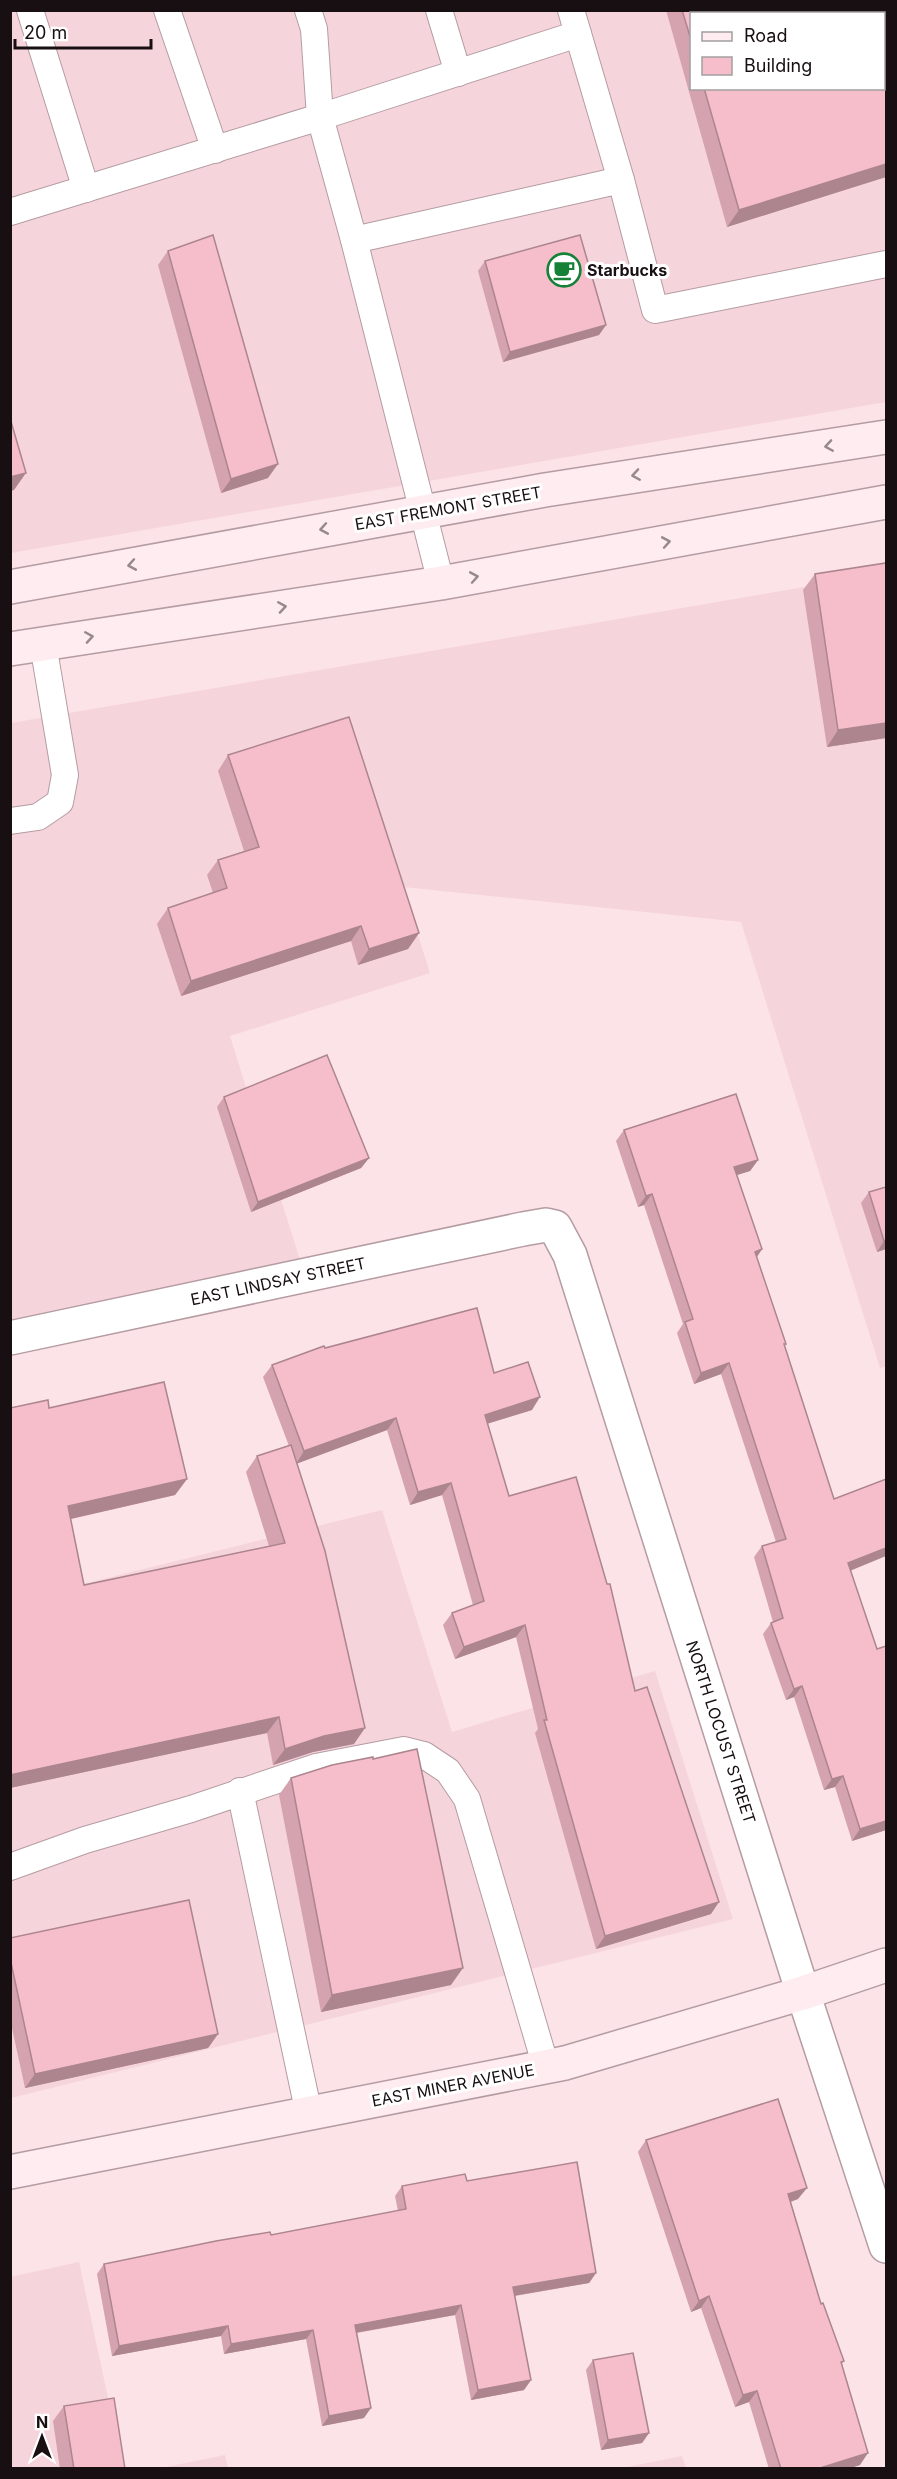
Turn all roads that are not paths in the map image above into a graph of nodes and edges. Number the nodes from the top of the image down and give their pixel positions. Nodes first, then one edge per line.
1 (30, 10) edge
2 (167, 10) edge
3 (308, 10) edge
4 (439, 10) edge
5 (575, 22) edge
6 (458, 73) junction
7 (320, 117) junction
8 (215, 150) junction
9 (621, 180) junction
10 (86, 189) junction
11 (10, 212) edge
12 (354, 240) junction
13 (886, 264) edge
14 (886, 437) edge
15 (886, 502) edge
16 (423, 512) junction
17 (441, 583) junction
18 (10, 587) edge
19 (43, 644) junction
20 (10, 649) edge
21 (10, 821) edge
22 (546, 1225) joint
23 (10, 1338) edge
24 (240, 1791) junction
25 (10, 1867) edge
26 (886, 1965) edge
27 (803, 1993) junction
28 (546, 2067) junction
29 (309, 2114) junction
30 (10, 2172) edge
31 (886, 2246) edge

1 - 10 lane
2 - 8 lane
3 - 7 lane
4 - 6 lane
5 - 6 lane
5 - 9 lane
6 - 7 lane
7 - 8 lane
7 - 12 lane
8 - 10 lane
9 - 12 lane
9 - 13 lane
10 - 11 lane
12 - 16 lane
14 -> 16 main road, EAST FREMONT STREET
17 -> 15 main road
16 - 17 lane
16 -> 18 main road, EAST FREMONT STREET
19 -> 17 main road
19 - 20 main road
19 - 21 lane
22 - 23 street, EAST LINDSAY STREET
22 - 27 street, NORTH LOCUST STREET
24 - 25 lane
24 - 28 lane
24 - 29 lane
26 - 27 main road, EAST MINER AVENUE
27 - 28 main road, EAST MINER AVENUE
27 - 31 street, NORTH LOCUST STREET
28 - 29 main road, EAST MINER AVENUE
29 - 30 main road, EAST MINER AVENUE

